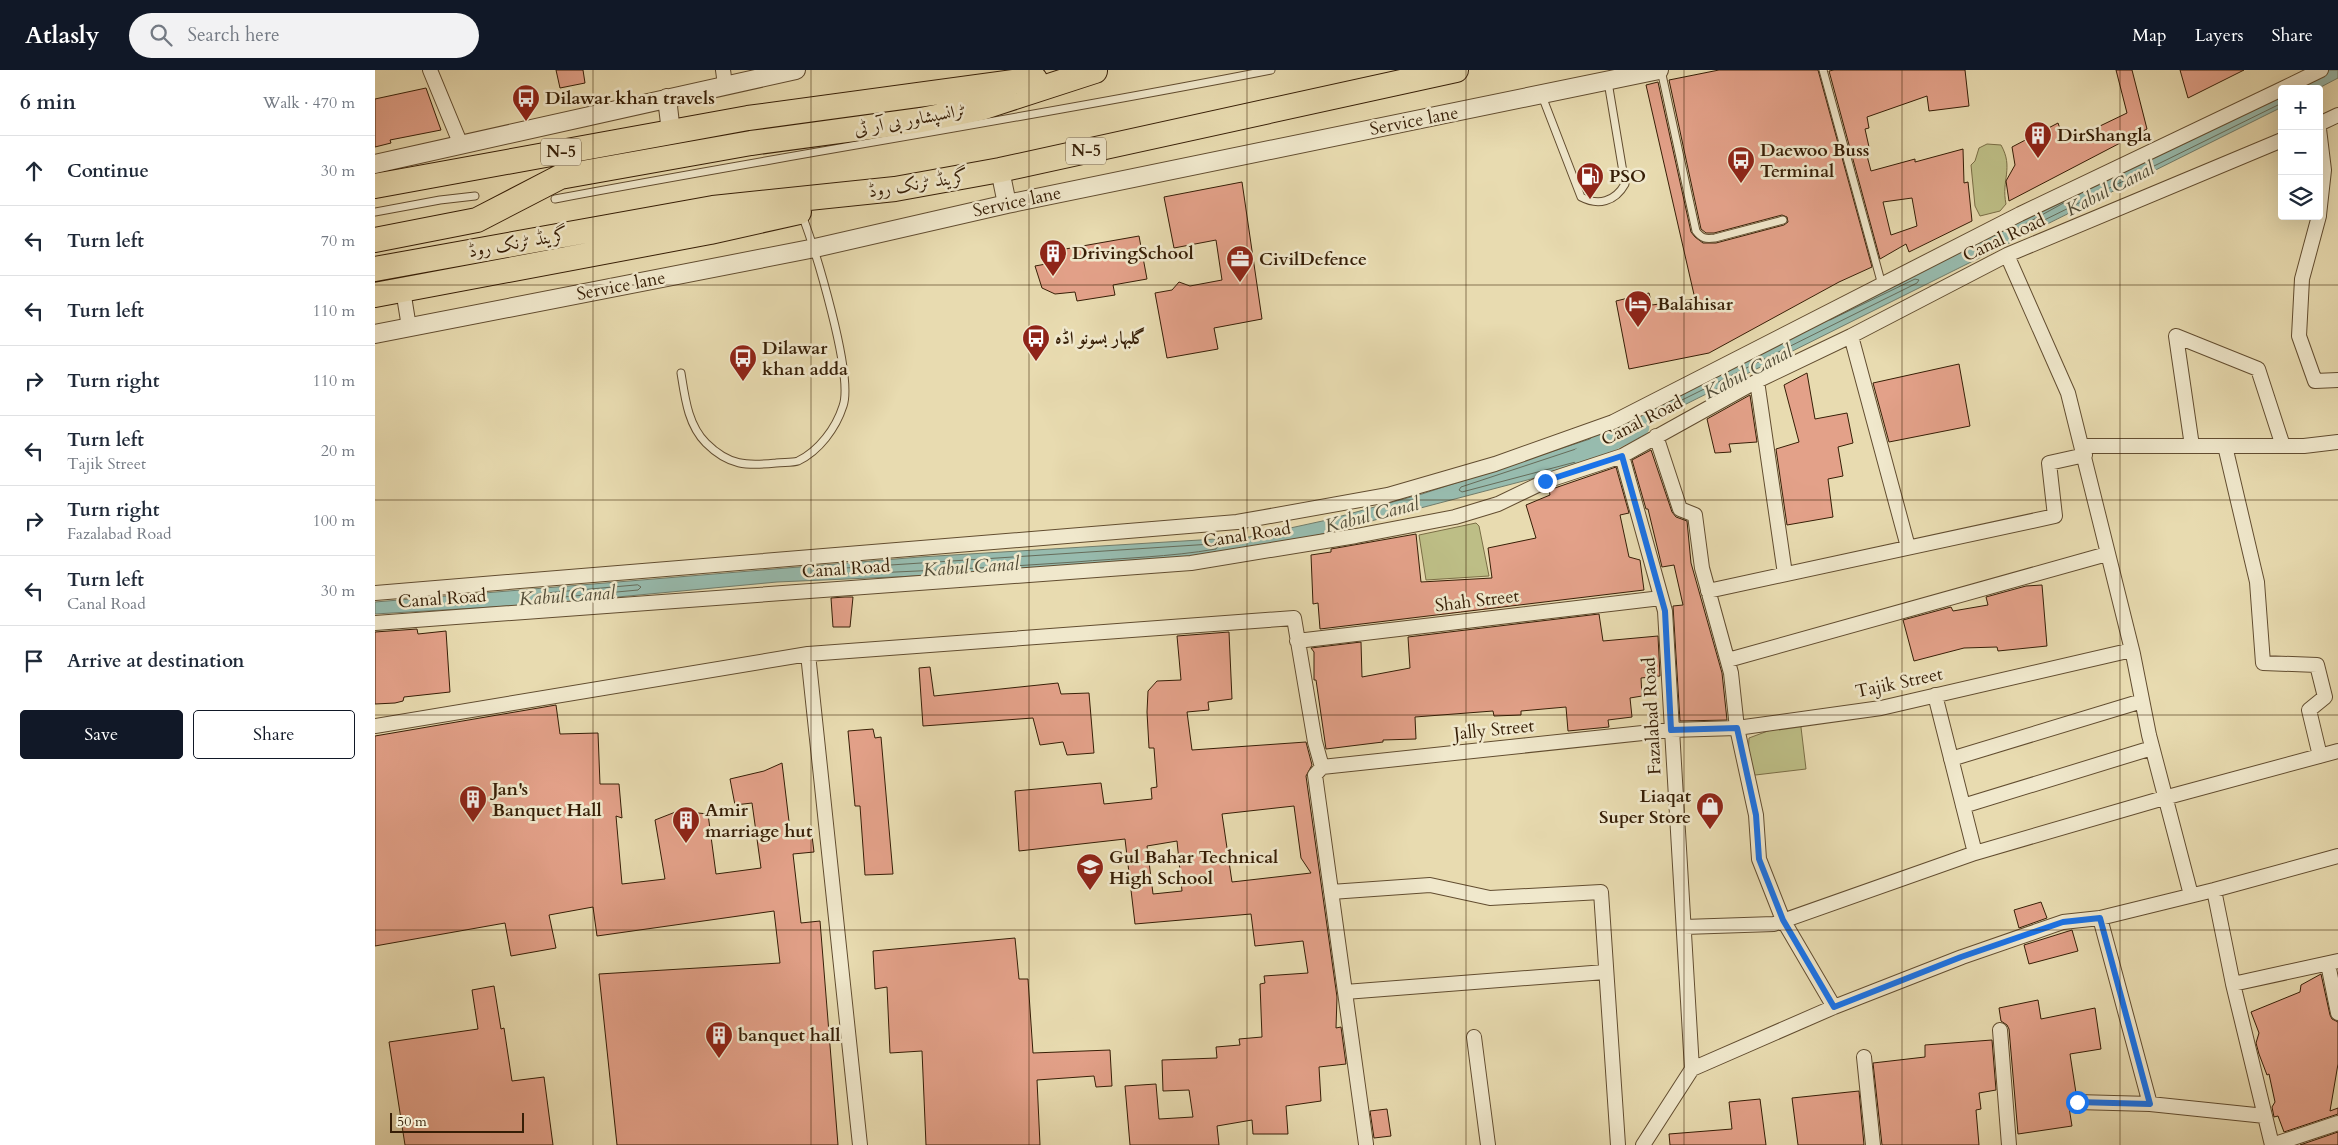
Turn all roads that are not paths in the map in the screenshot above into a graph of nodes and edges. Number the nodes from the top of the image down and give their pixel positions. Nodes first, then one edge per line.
1 (430, 70) edge
2 (796, 70) edge
3 (1271, 70) edge
4 (1456, 70) edge
5 (1660, 70) edge
6 (1823, 70) edge
7 (2321, 70) edge
8 (1098, 71) edge
9 (1633, 73) edge
10 (724, 77) edge
11 (1608, 82) junction
12 (2290, 85) edge
13 (2278, 91) edge
14 (1542, 95) junction
15 (667, 98) junction
16 (2338, 115) edge
17 (2323, 122) edge
18 (2319, 130) edge
19 (671, 132) junction
20 (2278, 142) edge
21 (461, 145) junction
22 (375, 164) edge
23 (1000, 170) junction
24 (2323, 179) edge
25 (375, 186) edge
26 (895, 189) junction
27 (475, 196) dead end
28 (555, 199) dead end
29 (1007, 204) junction
30 (375, 212) edge
31 (801, 212) junction
32 (1783, 220) dead end
33 (2318, 220) edge
34 (375, 240) edge
35 (815, 248) junction
36 (2007, 255) junction
37 (375, 269) edge
38 (1882, 285) junction
39 (403, 290) junction
40 (375, 295) edge
41 (409, 327) junction
42 (375, 334) edge
43 (1851, 336) junction
44 (681, 373) dead end
45 (2338, 380) edge
46 (1757, 381) junction
47 (1656, 436) junction
48 (2338, 442) edge
49 (2192, 446) junction
50 (2225, 446) junction
51 (2283, 446) junction
52 (2084, 451) junction
53 (1622, 456) junction
54 (1909, 547) junction
55 (2107, 554) junction
56 (1785, 574) junction
57 (1708, 591) junction
58 (375, 593) edge
59 (1661, 598) junction
60 (375, 623) edge
61 (1297, 642) junction
62 (2132, 650) junction
63 (808, 654) junction
64 (1728, 660) junction
65 (1935, 695) junction
66 (2142, 701) junction
67 (375, 726) edge
68 (1737, 728) junction
69 (1671, 730) junction
70 (2152, 748) junction
71 (2338, 751) edge
72 (2320, 756) junction
73 (1951, 759) junction
74 (1322, 767) junction
75 (2164, 798) junction
76 (1963, 806) junction
77 (1975, 853) junction
78 (2338, 856) edge
79 (2214, 890) junction
80 (1331, 892) junction
81 (2191, 895) junction
82 (2100, 918) junction
83 (1783, 920) junction
84 (1684, 926) junction
85 (2333, 962) edge
86 (1605, 972) junction
87 (2233, 984) junction
88 (1345, 992) junction
89 (1834, 1007) junction
90 (2338, 1013) edge
91 (2000, 1030) dead end
92 (1474, 1037) dead end
93 (1864, 1057) dead end
94 (1692, 1069) junction
95 (2077, 1102) dead end
96 (2150, 1104) junction
97 (2265, 1116) junction
98 (2338, 1123) edge
99 (1366, 1144) edge
100 (860, 1145) edge
101 (1487, 1145) edge
102 (1618, 1145) edge
103 (1643, 1145) edge
104 (1873, 1145) edge
105 (2009, 1145) edge
106 (2272, 1145) edge

1 - 21 street
2 - 10 street
3 - 28 lane, ٹرانسپشاور بی آر ٹی
4 - 23 highway, گرینڈ ٹرنک روڈ / N-5
5 - 9 street, Service lane
5 - 32 lane
6 - 38 lane
7 - 12 street
8 - 19 highway, N-5
8 - 34 highway
9 - 11 street, Service lane
10 - 15 street
11 - 14 street, Service lane
11 - 14 lane
13 - 38 street
14 - 29 street, Service lane
15 - 19 street
15 - 21 street
16 - 17 street
18 - 24 street
19 - 25 highway, N-5
20 - 36 street, Canal Road
21 - 22 street
23 - 26 highway, گرینڈ ٹرنک روڈ / N-5
23 - 29 street
26 - 31 highway
26 - 37 highway, گرینڈ ٹرنک روڈ / N-5
27 - 30 lane
29 - 35 street, Service lane
31 - 35 lane
31 - 39 highway
33 - 45 street
35 - 41 street, Service lane
35 - 44 lane
36 - 43 street, Canal Road
36 - 52 street
38 - 58 street
39 - 40 highway
39 - 41 street
41 - 42 street, Service lane
43 - 46 street, Canal Road
43 - 54 street
46 - 47 street, Canal Road
46 - 56 street
47 - 53 street, Canal Road
47 - 57 street
48 - 51 street
49 - 50 street
49 - 51 street
49 - 52 street
50 - 51 street
50 - 72 street
52 - 54 street
52 - 55 street
53 - 59 street, Fazalabad Road
53 - 60 street, Canal Road
54 - 56 street
55 - 62 street
55 - 64 street
56 - 57 street
57 - 64 street
59 - 61 street, Shah Street
59 - 69 street, Fazalabad Road
61 - 63 street
61 - 74 street
62 - 65 street, Tajik Street
62 - 66 street
63 - 67 street
63 - 100 street
64 - 68 street
65 - 68 street, Tajik Street
65 - 73 street
66 - 70 street
66 - 73 street
68 - 69 street, Tajik Street
68 - 83 street
69 - 74 street, Jally Street
69 - 84 street, Fazalabad Road
70 - 75 street
70 - 76 street
71 - 72 street
72 - 75 street
73 - 76 street
74 - 80 street
75 - 77 street
75 - 81 street
76 - 77 street
77 - 83 street
78 - 79 street
79 - 81 street
79 - 87 street
80 - 86 street
80 - 88 street
81 - 82 street
82 - 89 street
82 - 96 street
83 - 84 street
83 - 89 street
84 - 94 street, Fazalabad Road
85 - 87 street
85 - 90 street
86 - 88 street
86 - 102 street
87 - 97 street
88 - 99 street
89 - 94 street
91 - 105 street
92 - 101 street
93 - 104 street
94 - 103 street
95 - 96 street
96 - 97 street
97 - 106 street
98 - 106 street

